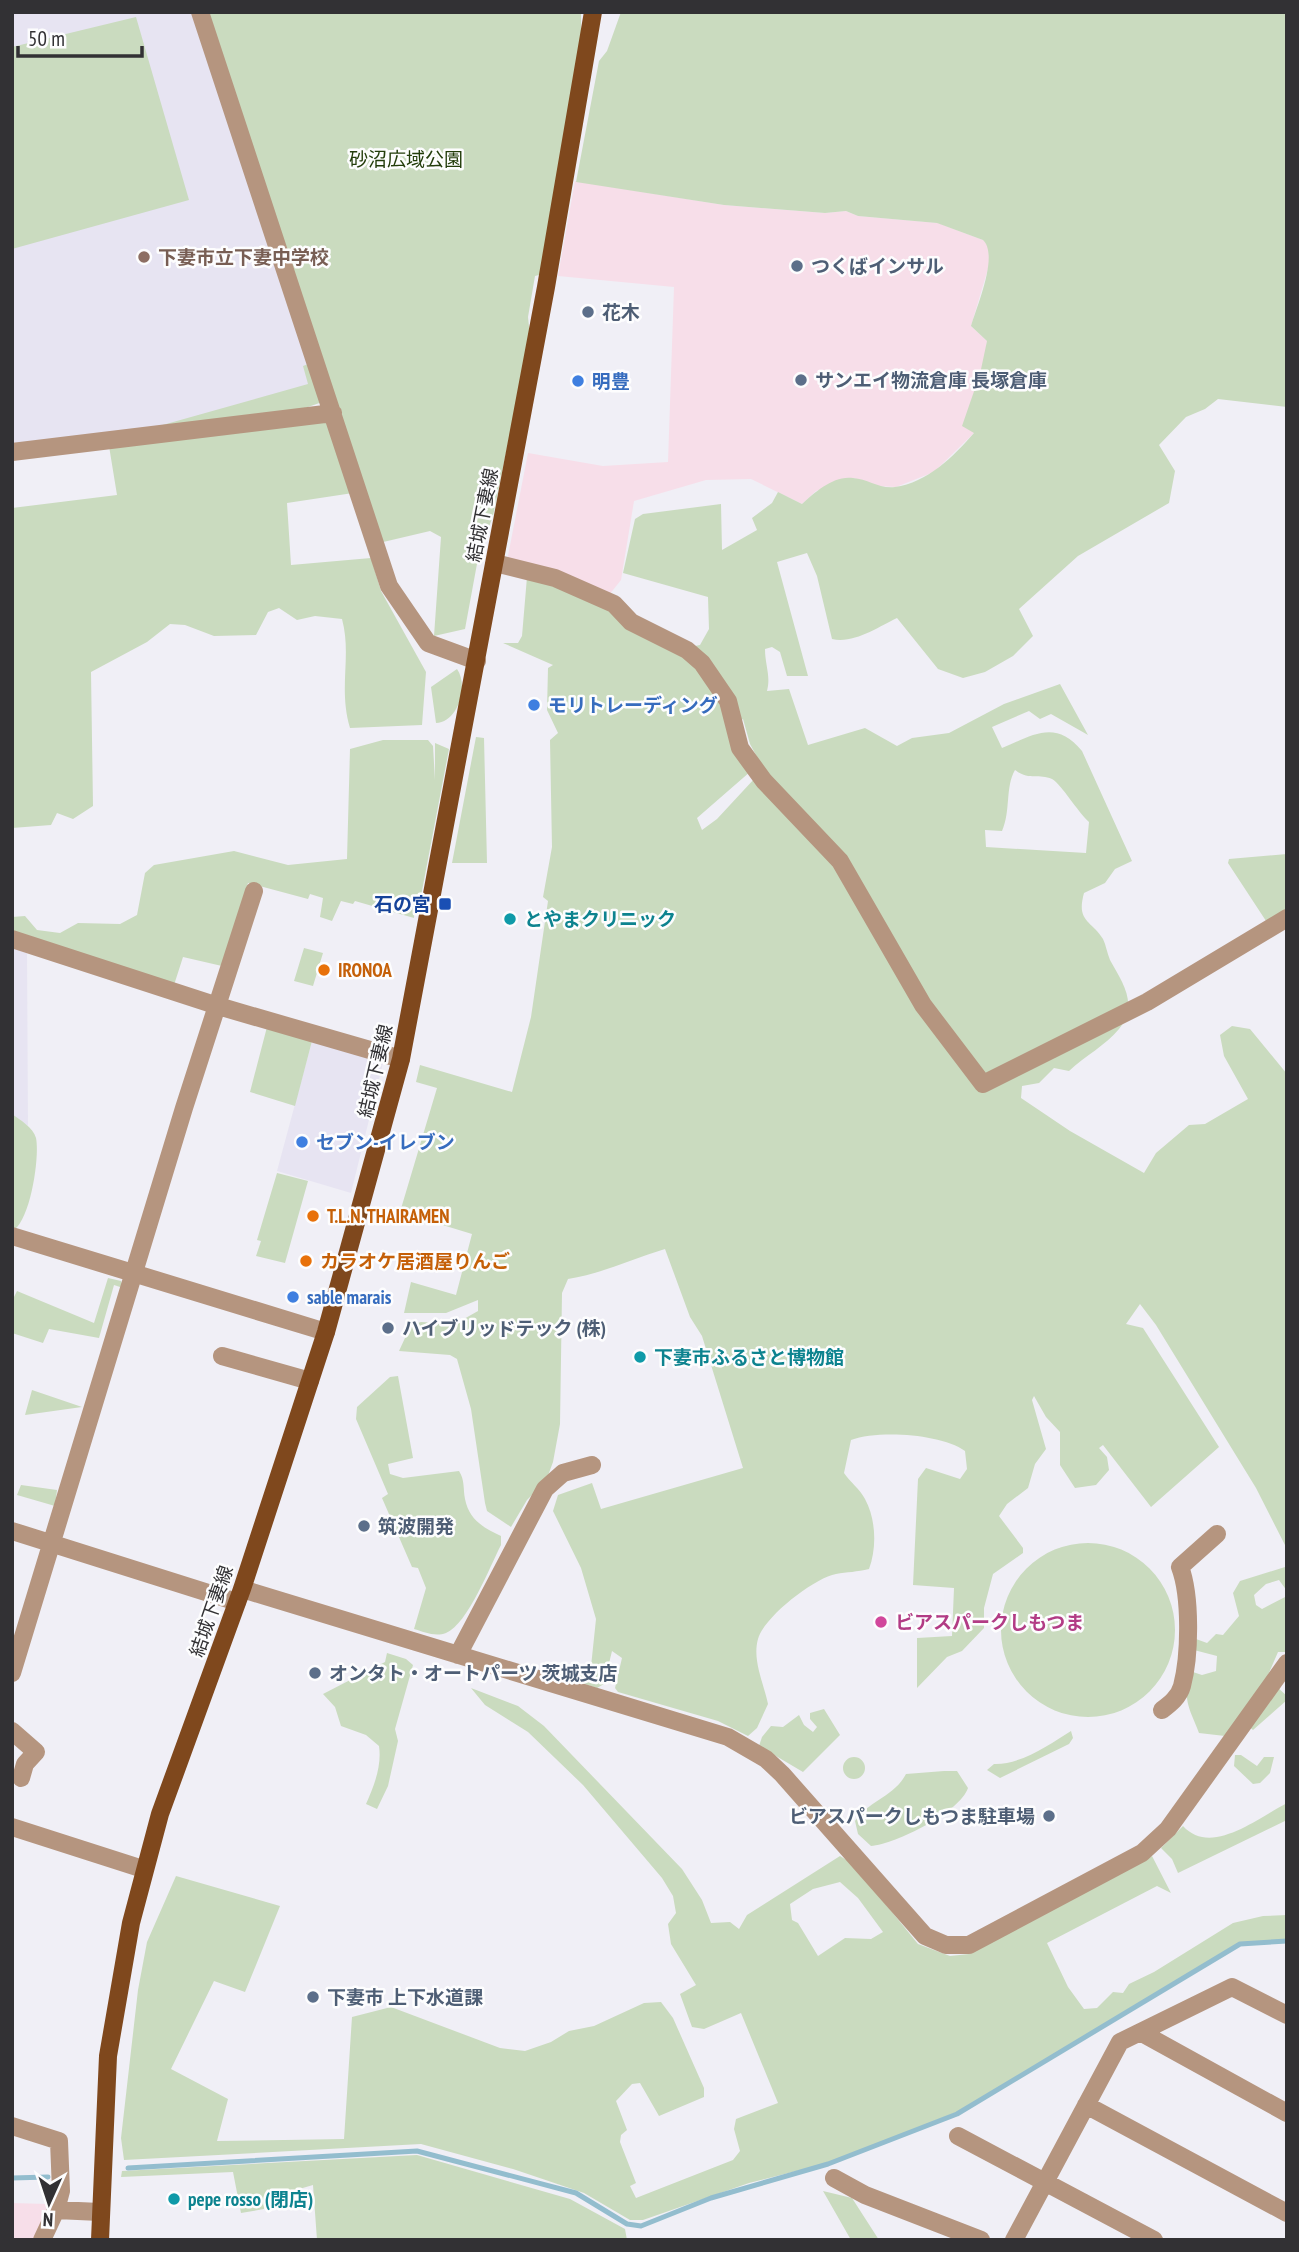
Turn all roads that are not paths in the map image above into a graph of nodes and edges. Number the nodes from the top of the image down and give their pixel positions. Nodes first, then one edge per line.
1 (200, 12) edge
2 (593, 12) edge
3 (333, 412) junction
4 (12, 452) edge
5 (495, 563) junction
6 (477, 661) junction
7 (254, 891) dead end
8 (1287, 918) edge
9 (12, 939) edge
10 (218, 1006) junction
11 (401, 1059) junction
12 (12, 1236) edge
13 (134, 1274) junction
14 (326, 1332) junction
15 (222, 1356) dead end
16 (310, 1381) junction
17 (592, 1465) dead end
18 (12, 1531) edge
19 (1217, 1534) dead end
20 (52, 1543) junction
21 (239, 1596) junction
22 (458, 1655) junction
23 (1287, 1663) edge
24 (12, 1673) edge
25 (1162, 1710) dead end
26 (12, 1731) edge
27 (21, 1778) dead end
28 (12, 1828) edge
29 (143, 1869) junction
30 (1287, 2015) edge
31 (1142, 2033) junction
32 (1086, 2105) junction
33 (1287, 2113) edge
34 (12, 2126) edge
35 (958, 2136) dead end
36 (834, 2178) dead end
37 (1044, 2181) junction
38 (56, 2210) junction
39 (100, 2212) junction
40 (1287, 2213) edge
41 (42, 2240) edge
42 (100, 2240) edge
43 (981, 2240) edge
44 (1014, 2240) edge
45 (1154, 2240) edge

1 - 3 street
2 - 5 main road, 結城下妻線
3 - 4 street
3 - 6 street
5 - 6 main road, 結城下妻線
5 - 8 street
6 - 11 main road, 結城下妻線
7 - 10 street
9 - 10 street
10 - 11 street
10 - 13 street
11 - 14 main road, 結城下妻線
12 - 13 street
13 - 14 street
13 - 20 street
14 - 16 main road, 結城下妻線
15 - 16 street
16 - 21 main road, 結城下妻線
17 - 22 street
18 - 20 street
19 - 25 street
20 - 21 street
20 - 24 street
21 - 22 street
21 - 29 main road, 結城下妻線
22 - 23 street
26 - 27 street
28 - 29 street
29 - 39 main road, 結城下妻線
30 - 31 street
31 - 32 street
31 - 33 street
32 - 37 street
32 - 40 street
34 - 38 street
35 - 37 street
36 - 43 street
37 - 44 street
37 - 45 street
38 - 39 street
38 - 41 street
39 - 42 main road, 結城下妻線

